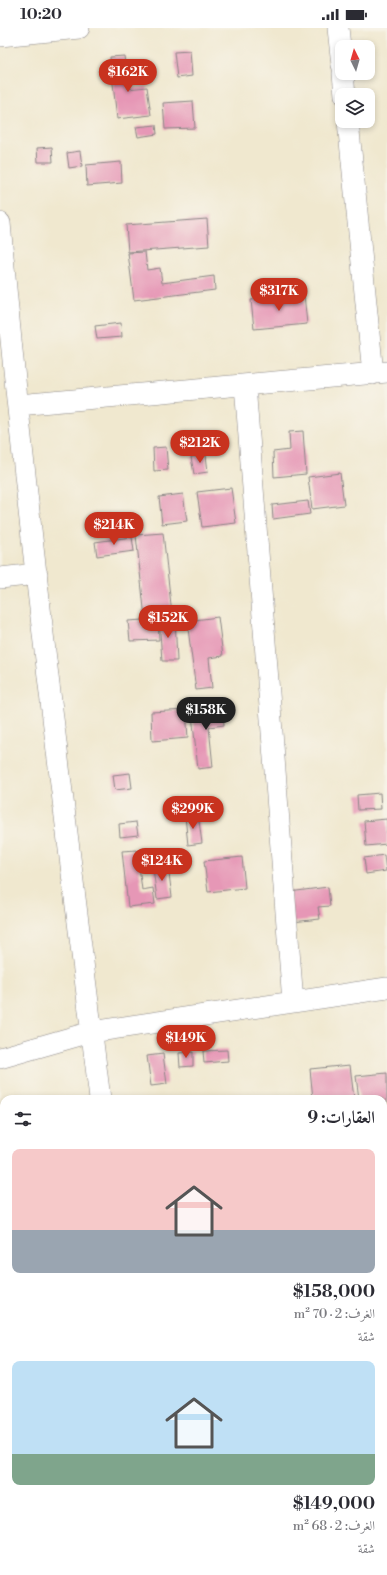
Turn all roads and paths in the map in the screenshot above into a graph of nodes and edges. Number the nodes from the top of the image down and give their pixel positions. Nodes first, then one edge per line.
1 (79, 28) edge
2 (338, 28) edge
3 (0, 36) edge
4 (339, 40) edge
5 (349, 128) edge
6 (0, 223) edge
7 (6, 358) edge
8 (380, 373) edge
9 (245, 385) junction
10 (18, 405) junction
11 (37, 574) junction
12 (0, 578) edge
13 (387, 988) edge
14 (293, 1002) junction
15 (92, 1032) junction
16 (0, 1058) edge
17 (100, 1095) edge

1 - 3 street
2 - 4 street
5 - 8 street
6 - 7 street
7 - 10 street
8 - 9 street
9 - 10 street
9 - 14 street
10 - 11 street
11 - 12 street
11 - 15 street
13 - 14 street
14 - 15 street
15 - 16 street
15 - 17 street

